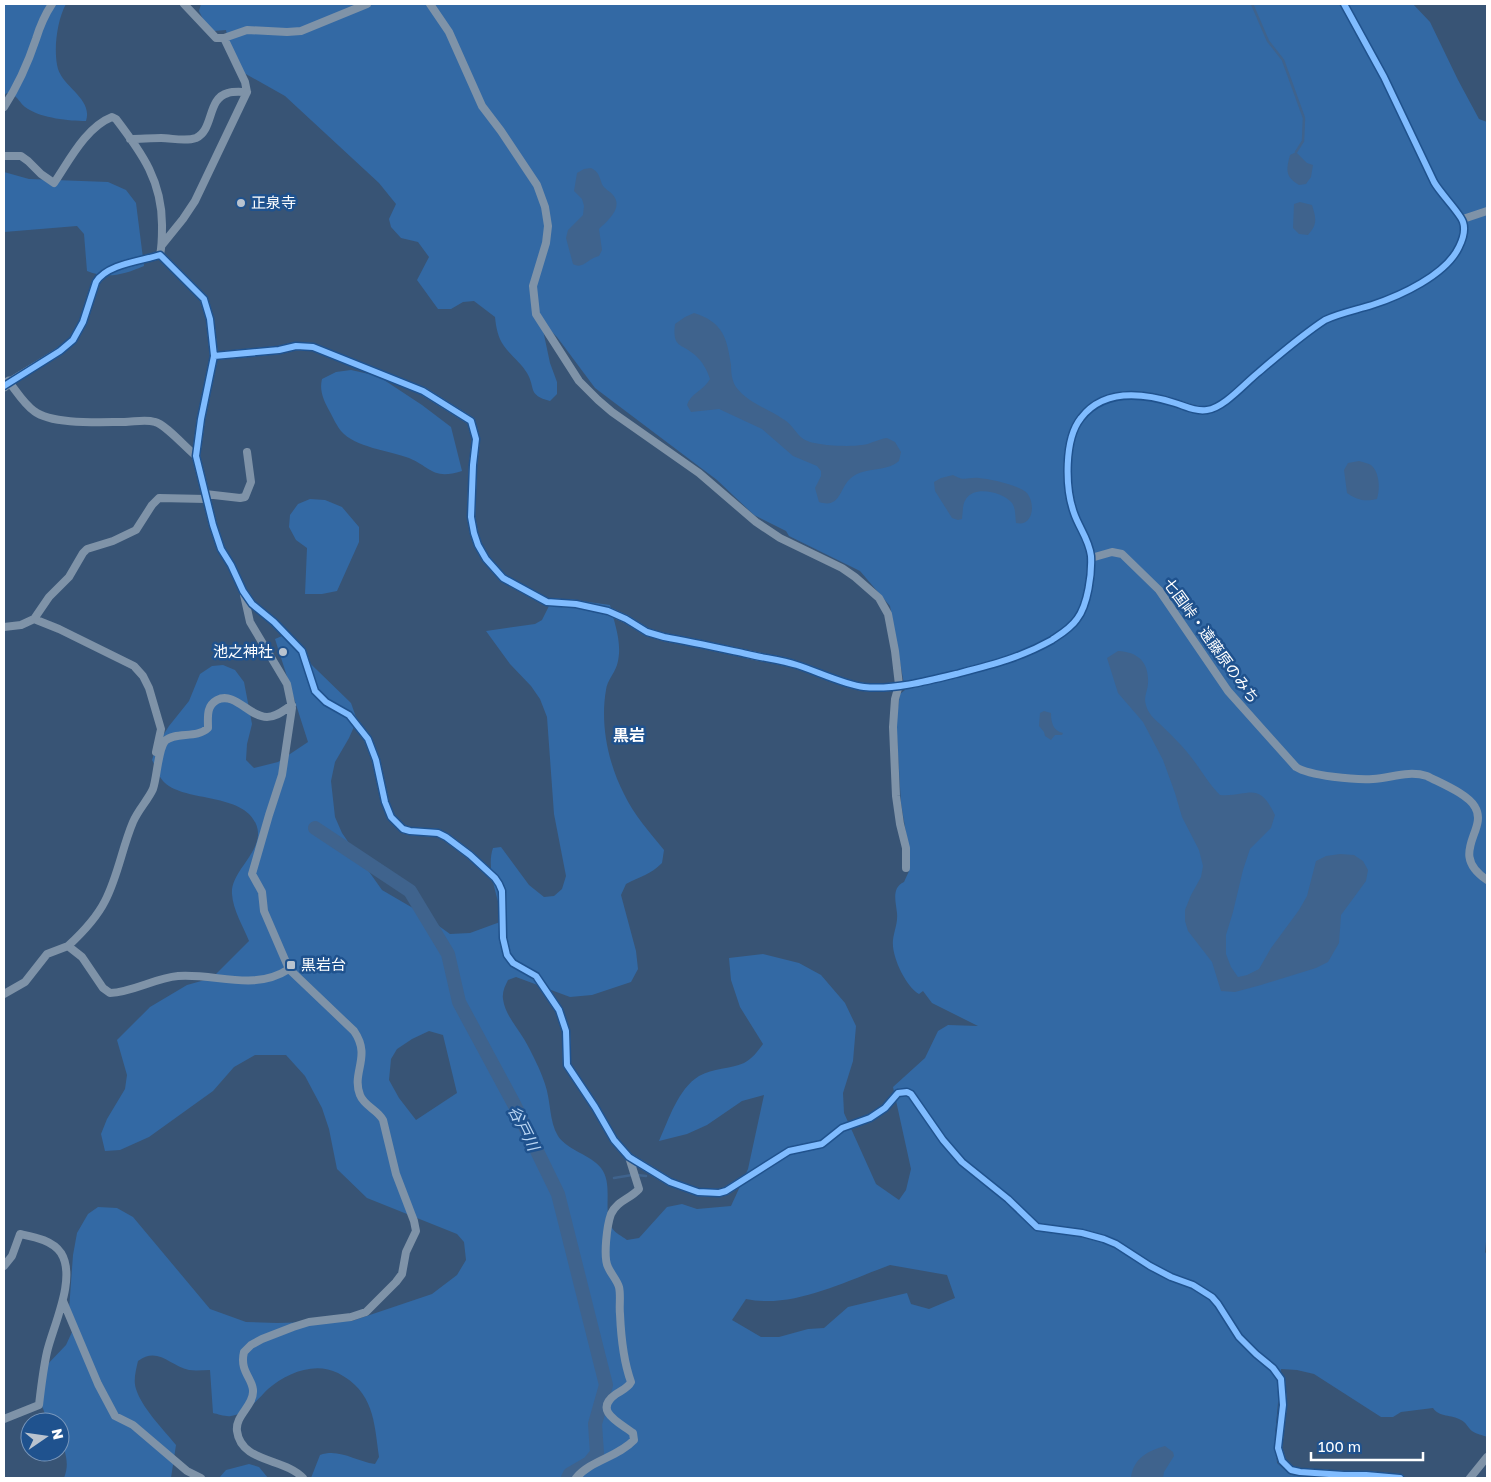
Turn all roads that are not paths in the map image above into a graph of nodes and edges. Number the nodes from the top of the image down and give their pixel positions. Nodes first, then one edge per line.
1 (52, 4) edge
2 (184, 4) edge
3 (367, 4) edge
4 (430, 4) edge
5 (1344, 4) edge
6 (224, 38) junction
7 (247, 92) junction
8 (4, 107) edge
9 (130, 139) junction
10 (4, 156) edge
11 (1487, 211) edge
12 (1462, 219) junction
13 (162, 245) junction
14 (160, 255) junction
15 (214, 356) junction
16 (6, 384) edge
17 (247, 452) dead end
18 (196, 456) junction
19 (206, 497) junction
20 (1091, 558) junction
21 (243, 591) junction
22 (34, 619) junction
23 (4, 627) edge
24 (898, 685) junction
25 (292, 705) junction
26 (158, 767) junction
27 (906, 868) dead end
28 (1487, 880) edge
29 (68, 946) junction
30 (289, 969) junction
31 (4, 994) edge
32 (629, 1160) junction
33 (4, 1266) edge
34 (63, 1301) junction
35 (4, 1419) edge
36 (1487, 1457) edge
37 (201, 1478) edge
38 (303, 1478) edge
39 (576, 1478) edge
40 (1400, 1478) edge
41 (1470, 1478) edge

1 - 8 street
2 - 6 street
3 - 6 street
4 - 24 street
5 - 12 street
6 - 7 street
7 - 9 street
7 - 13 street
9 - 10 street
9 - 13 street
11 - 12 street
12 - 20 street
13 - 14 street
14 - 15 street
14 - 16 street
15 - 18 street
15 - 24 street
16 - 18 street
17 - 19 street
18 - 19 street
19 - 21 street
19 - 22 street
20 - 24 street
20 - 28 street, 七国峠・遠藤原のみち
21 - 25 street
21 - 32 street
22 - 23 street
22 - 26 street
24 - 27 street
25 - 26 street
25 - 30 street
26 - 29 street
29 - 30 street
29 - 31 street
30 - 38 street
32 - 39 street
32 - 40 street
33 - 34 street
34 - 35 street
34 - 37 street
36 - 41 street

